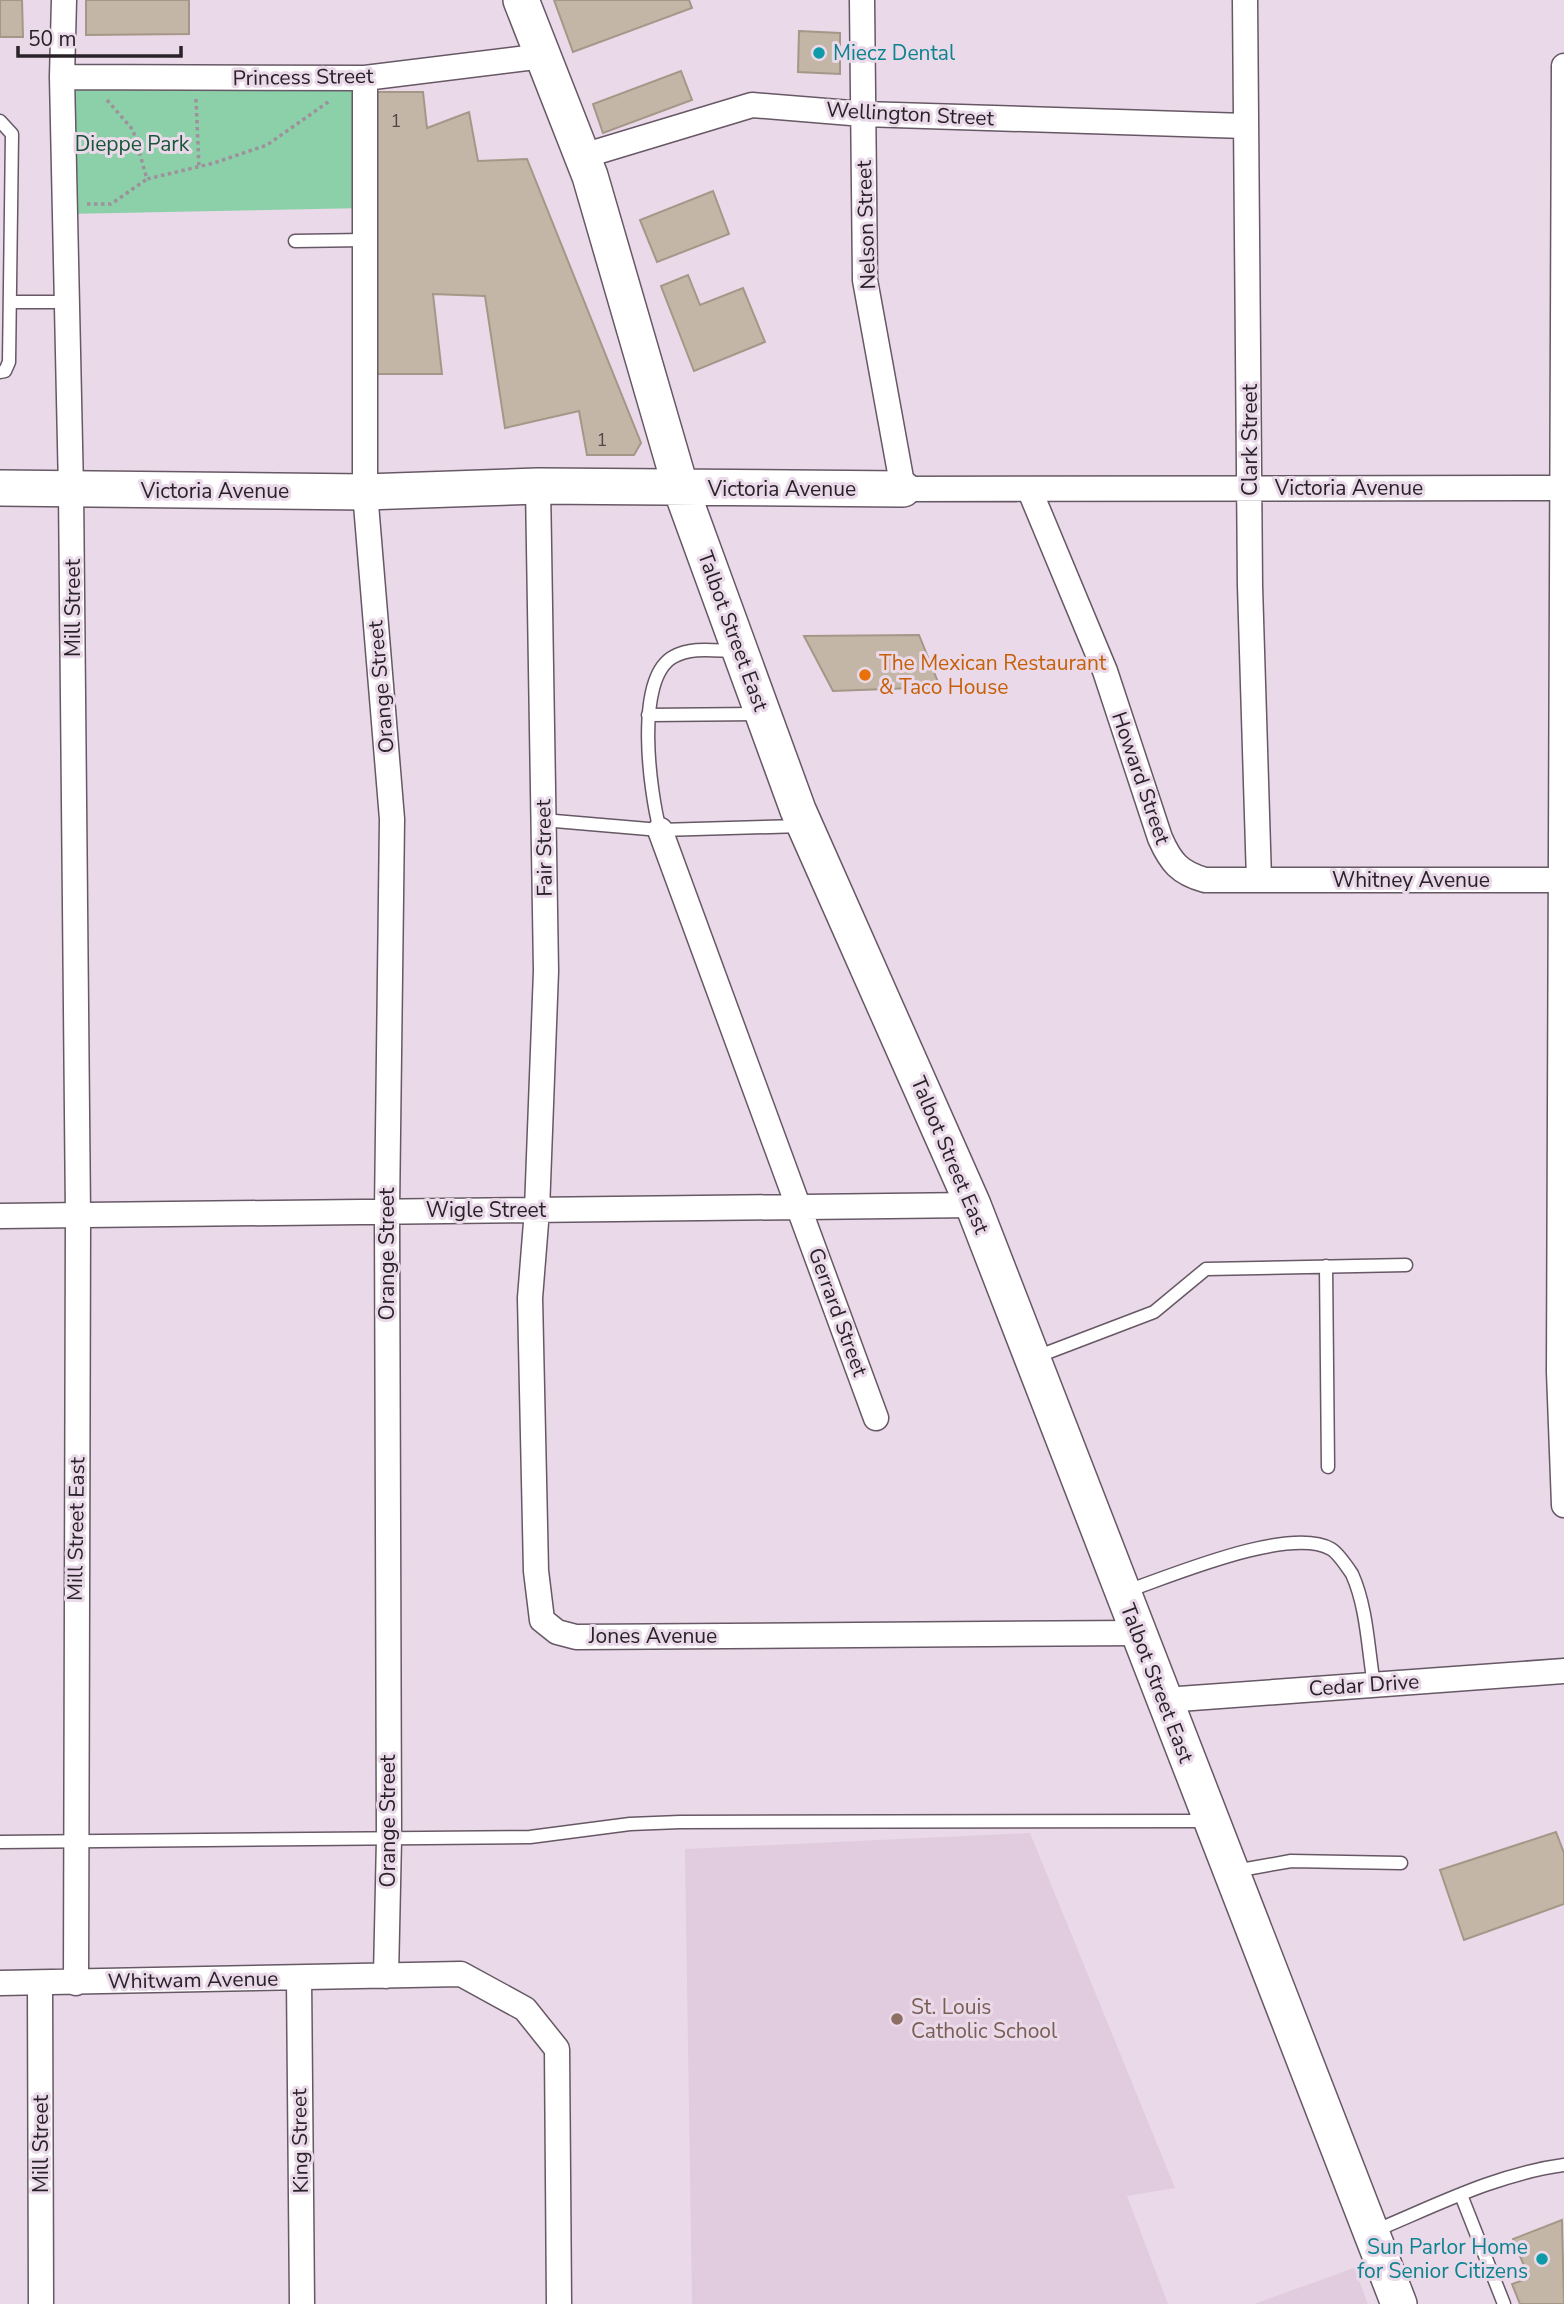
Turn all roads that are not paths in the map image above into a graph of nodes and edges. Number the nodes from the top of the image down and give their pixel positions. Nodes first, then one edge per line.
1 (64, 0) edge
2 (521, 0) edge
3 (862, 0) edge
4 (1245, 0) edge
5 (542, 55) junction
6 (1564, 66) edge
7 (62, 77) junction
8 (365, 78) junction
9 (863, 114) junction
10 (0, 121) edge
11 (1245, 126) junction
12 (583, 156) junction
13 (365, 240) junction
14 (295, 242) dead end
15 (12, 302) junction
16 (67, 302) junction
17 (0, 372) edge
18 (538, 486) junction
19 (0, 488) edge
20 (1251, 488) junction
21 (1562, 488) edge
22 (681, 489) junction
23 (903, 489) junction
24 (72, 490) junction
25 (1030, 491) junction
26 (365, 492) junction
27 (740, 651) junction
28 (763, 714) junction
29 (648, 715) junction
30 (543, 820) junction
31 (806, 826) junction
32 (660, 830) junction
33 (1259, 880) junction
34 (1562, 880) edge
35 (800, 1205) junction
36 (973, 1205) junction
37 (537, 1210) junction
38 (387, 1211) junction
39 (0, 1216) edge
40 (78, 1216) junction
41 (1406, 1265) dead end
42 (1326, 1266) junction
43 (1032, 1359) junction
44 (1562, 1372) edge
45 (876, 1418) dead end
46 (1328, 1467) dead end
47 (1564, 1505) edge
48 (1122, 1592) junction
49 (1137, 1633) junction
50 (1564, 1671) edge
51 (1374, 1685) junction
52 (1165, 1700) junction
53 (1210, 1821) junction
54 (389, 1839) junction
55 (0, 1842) edge
56 (76, 1842) junction
57 (1401, 1863) dead end
58 (1231, 1872) junction
59 (386, 1976) junction
60 (299, 1978) junction
61 (0, 1983) edge
62 (40, 1983) junction
63 (76, 1983) junction
64 (1564, 2165) edge
65 (1461, 2195) junction
66 (1371, 2232) junction
67 (41, 2304) edge
68 (302, 2304) edge
69 (559, 2304) edge
70 (1399, 2304) edge
71 (1504, 2304) edge

1 - 7 street, Mill Street
2 - 5 main road, Talbot Street East
3 - 9 street, Nelson Street
4 - 11 street, Clark Street
5 - 8 street, Princess Street
5 - 12 main road, Talbot Street East
6 - 21 street
7 - 8 street, Princess Street
7 - 16 street, Mill Street
8 - 13 street, Orange Street
9 - 11 street, Wellington Street
9 - 12 street, Wellington Street
9 - 23 street, Nelson Street
10 - 15 lane
11 - 20 street, Clark Street
12 - 22 main road, Talbot Street East
13 - 14 lane
13 - 26 street, Orange Street
15 - 16 lane
15 - 17 lane
16 - 24 street, Mill Street
18 - 22 main road, Victoria Avenue
18 - 26 main road, Victoria Avenue
18 - 30 street, Fair Street
19 - 24 main road, Victoria Avenue
20 - 21 street, Victoria Avenue
20 - 25 street, Victoria Avenue
20 - 33 street, Clark Street
21 - 34 street
22 - 23 main road, Victoria Avenue
22 - 27 main road, Talbot Street East
23 - 25 street, Victoria Avenue
24 - 26 main road, Victoria Avenue
24 - 40 street, Mill Street
25 - 33 street, Howard Street
26 - 38 street, Orange Street
27 - 28 main road, Talbot Street East
27 - 29 lane
28 - 29 lane
28 - 31 main road, Talbot Street East
29 - 32 lane
30 - 32 lane
30 - 37 street, Fair Street
31 - 32 lane
31 - 36 main road, Talbot Street East
32 - 35 street, Gerrard Street
33 - 34 street, Whitney Avenue
34 - 44 street
35 - 36 street, Wigle Street
35 - 37 street, Wigle Street
35 - 45 street, Gerrard Street
36 - 43 main road, Talbot Street East
37 - 38 street, Wigle Street
37 - 49 street, Jones Avenue
38 - 40 street, Wigle Street
38 - 54 street, Orange Street
39 - 40 street, Wigle Street
40 - 56 street, Mill Street East
41 - 42 lane
42 - 43 lane
42 - 46 lane
43 - 48 main road, Talbot Street East
44 - 47 street
48 - 49 main road, Talbot Street East
48 - 51 lane
49 - 52 main road, Talbot Street East
50 - 51 street, Cedar Drive
51 - 52 street, Cedar Drive
52 - 53 main road, Talbot Street East
53 - 54 lane
53 - 58 main road, Talbot Street East
54 - 56 lane
54 - 59 street, Orange Street
55 - 56 lane
56 - 63 street
57 - 58 lane
58 - 66 main road, Talbot Street East
59 - 60 street, Whitwam Avenue
59 - 69 street
60 - 63 street, Whitwam Avenue
60 - 68 street, King Street
61 - 62 street, Whitwam Avenue
62 - 63 street, Whitwam Avenue
62 - 67 street, Mill Street
64 - 65 lane
65 - 66 lane
65 - 71 lane
66 - 70 main road, Talbot Street East

